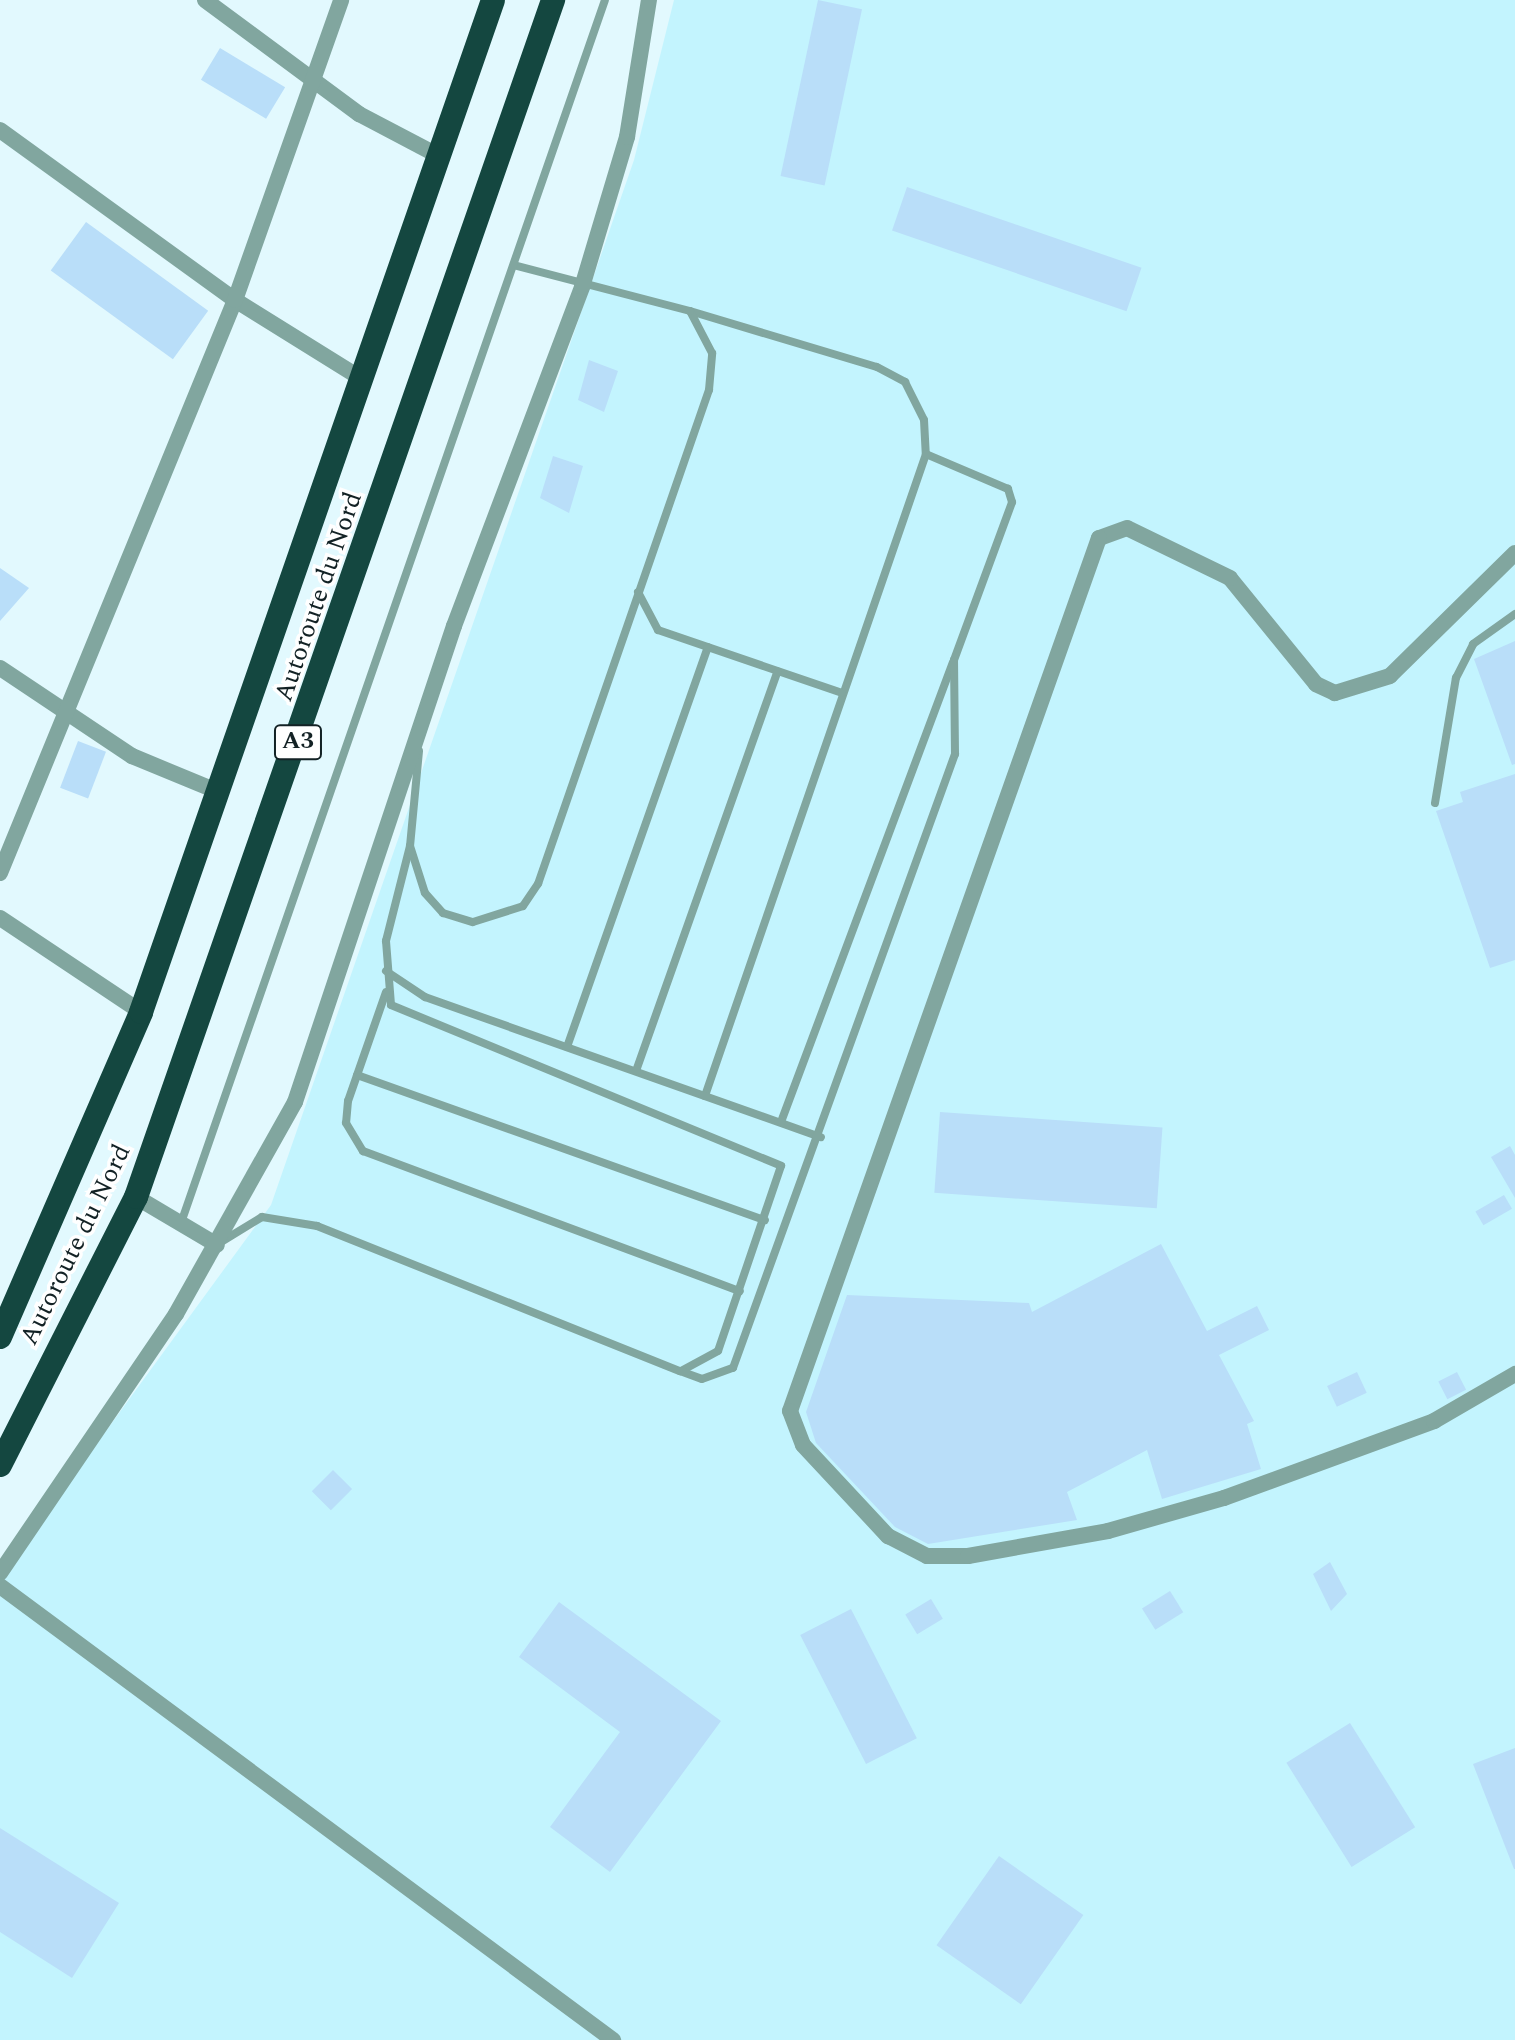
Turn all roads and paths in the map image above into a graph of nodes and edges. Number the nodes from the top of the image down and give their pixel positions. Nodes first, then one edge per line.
1 (205, 0) edge
2 (341, 0) edge
3 (493, 0) edge
4 (553, 0) edge
5 (605, 0) edge
6 (649, 0) edge
7 (313, 77) junction
8 (0, 130) edge
9 (439, 156) junction
10 (514, 265) junction
11 (582, 287) junction
12 (235, 300) junction
13 (690, 311) junction
14 (362, 379) junction
15 (926, 454) junction
16 (1515, 553) edge
17 (638, 592) junction
18 (1515, 614) edge
19 (708, 647) junction
20 (954, 660) junction
21 (0, 668) edge
22 (778, 671) junction
23 (842, 693) junction
24 (64, 713) junction
25 (422, 721) junction
26 (219, 792) junction
27 (1435, 803) dead end
28 (410, 846) junction
29 (0, 873) edge
30 (0, 918) edge
31 (386, 971) junction
32 (386, 992) junction
33 (141, 1012) junction
34 (567, 1047) junction
35 (636, 1071) junction
36 (357, 1075) junction
37 (705, 1096) junction
38 (781, 1122) junction
39 (821, 1137) junction
40 (136, 1197) junction
41 (765, 1220) junction
42 (181, 1223) junction
43 (217, 1245) junction
44 (740, 1291) junction
45 (0, 1337) edge
46 (680, 1371) junction
47 (1515, 1374) edge
48 (0, 1465) edge
49 (0, 1573) edge
50 (0, 1586) edge
51 (613, 2040) edge

1 - 7 street
2 - 7 street
3 - 9 highway, Autoroute du Nord / A3
4 - 40 highway, Autoroute du Nord / A3
5 - 10 lane
6 - 11 street
7 - 9 street
7 - 12 street
8 - 12 street
9 - 14 highway, Autoroute du Nord / A3
10 - 11 lane
10 - 42 lane
11 - 13 lane
11 - 25 street
12 - 14 street
12 - 24 street
13 - 15 lane
13 - 17 lane
14 - 26 highway, Autoroute du Nord / A3
15 - 20 lane
15 - 23 lane
16 - 47 street
17 - 19 lane
17 - 28 lane
18 - 27 lane
19 - 22 lane
19 - 34 lane
20 - 38 lane
20 - 39 lane
21 - 24 street
22 - 23 lane
22 - 35 lane
23 - 37 lane
24 - 26 street
24 - 29 street
25 - 28 lane
25 - 43 street
26 - 33 highway, Autoroute du Nord / A3
28 - 31 lane
30 - 33 street
31 - 32 lane
31 - 34 lane
32 - 36 lane
32 - 41 lane
33 - 45 highway, Autoroute du Nord / A3
34 - 35 lane
35 - 37 lane
36 - 41 lane
36 - 44 lane
37 - 38 lane
38 - 39 lane
39 - 46 lane
40 - 42 street
40 - 48 highway, Autoroute du Nord / A3
41 - 44 lane
42 - 43 street
43 - 46 lane
43 - 49 street
44 - 46 lane
50 - 51 street

